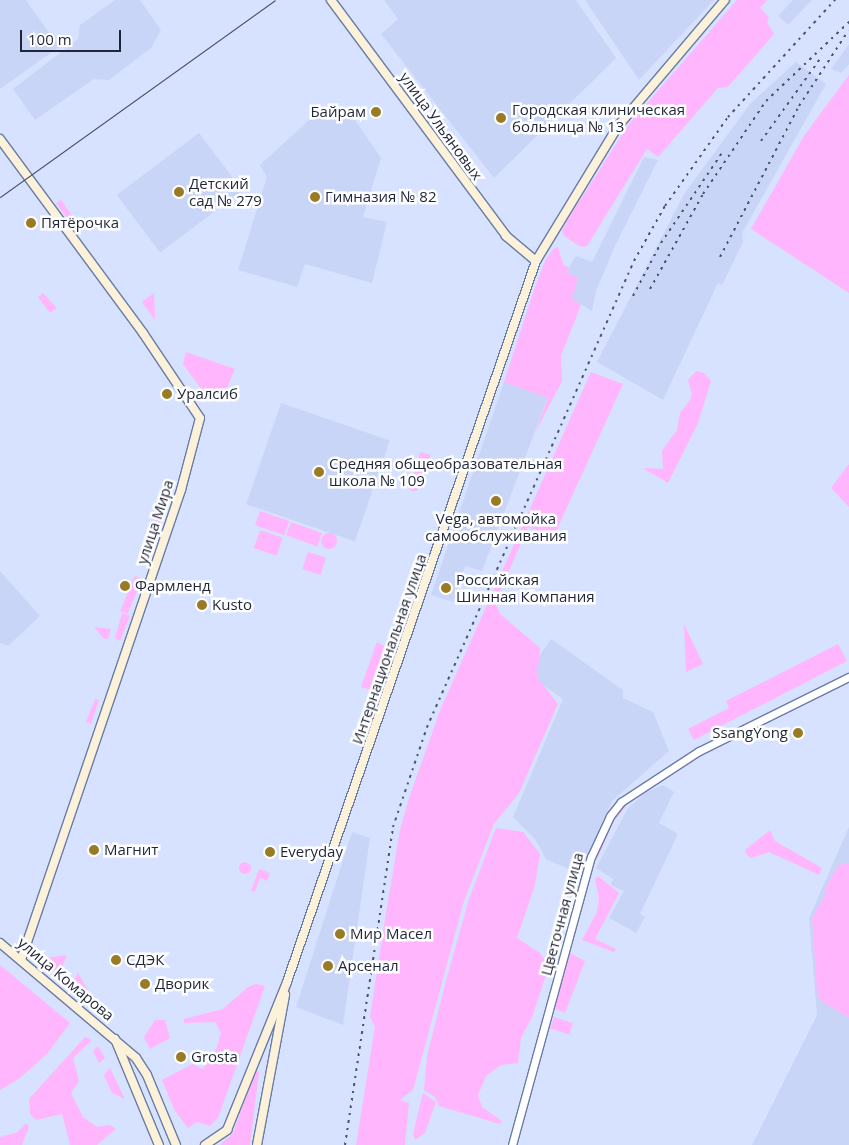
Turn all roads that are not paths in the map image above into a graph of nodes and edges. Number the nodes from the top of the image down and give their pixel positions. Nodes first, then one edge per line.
1 (332, 0) edge
2 (725, 0) edge
3 (0, 139) edge
4 (536, 261) junction
5 (849, 677) edge
6 (0, 943) edge
7 (21, 960) junction
8 (287, 982) junction
9 (114, 1037) junction
10 (160, 1145) edge
11 (176, 1145) edge
12 (205, 1145) edge
13 (257, 1145) edge
14 (512, 1145) edge

1 - 4 main road, улица Ульяновых
2 - 4 main road, Интернациональная улица
3 - 7 main road, улица Мира
4 - 8 main road, Интернациональная улица
5 - 14 street, Цветочная улица
6 - 7 main road, улица Комарова
7 - 9 main road, улица Комарова
8 - 12 main road, Интернациональная улица
8 - 13 main road, Интернациональная улица
9 - 10 main road
9 - 11 main road, улица Комарова

